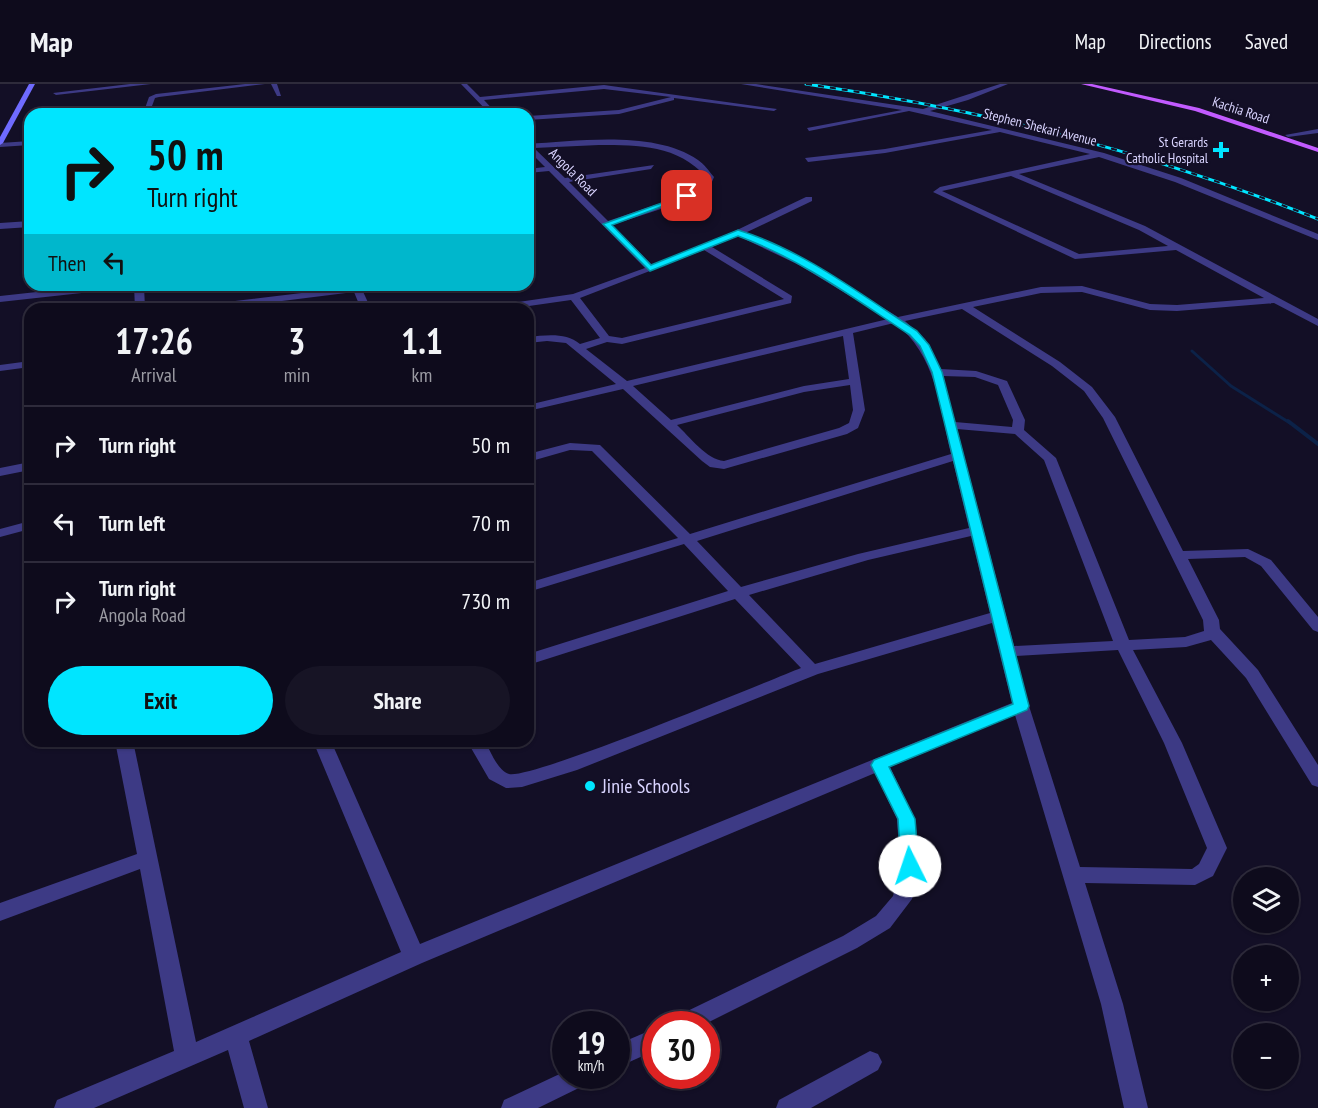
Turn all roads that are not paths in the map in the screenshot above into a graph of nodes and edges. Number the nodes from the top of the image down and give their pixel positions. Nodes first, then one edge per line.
1 (25, 84) edge
2 (32, 84) edge
3 (148, 84) edge
4 (262, 84) edge
5 (274, 84) edge
6 (464, 84) edge
7 (744, 84) edge
8 (1005, 84) edge
9 (1084, 84) edge
10 (1100, 84) edge
11 (56, 93) dead end
12 (279, 95) dead end
13 (678, 97) junction
14 (478, 99) junction
15 (148, 108) edge
16 (488, 108) edge
17 (774, 109) dead end
18 (920, 110) junction
19 (619, 112) junction
20 (628, 117) dead end
21 (534, 118) edge
22 (0, 128) edge
23 (809, 129) dead end
24 (1004, 130) junction
25 (1318, 131) edge
26 (1288, 135) junction
27 (24, 143) edge
28 (0, 144) edge
29 (534, 146) edge
30 (1318, 146) edge
31 (1318, 150) edge
32 (534, 152) edge
33 (1101, 155) junction
34 (808, 160) dead end
35 (651, 166) dead end
36 (550, 169) junction
37 (534, 170) edge
38 (1010, 173) junction
39 (563, 181) junction
40 (809, 199) dead end
41 (24, 223) edge
42 (606, 224) junction
43 (0, 225) edge
44 (738, 233) junction
45 (1318, 237) edge
46 (704, 246) junction
47 (1180, 247) junction
48 (650, 268) junction
49 (63, 291) edge
50 (326, 291) edge
51 (574, 297) junction
52 (0, 299) edge
53 (1276, 300) junction
54 (237, 303) edge
55 (530, 303) edge
56 (964, 306) junction
57 (896, 320) junction
58 (1318, 323) edge
59 (848, 332) junction
60 (606, 339) junction
61 (534, 340) edge
62 (579, 348) junction
63 (24, 365) edge
64 (0, 368) edge
65 (937, 372) junction
66 (855, 381) junction
67 (625, 385) junction
68 (534, 407) edge
69 (668, 424) junction
70 (950, 425) junction
71 (1018, 431) junction
72 (534, 456) edge
73 (958, 456) junction
74 (24, 467) edge
75 (0, 472) edge
76 (24, 527) edge
77 (977, 531) junction
78 (0, 533) edge
79 (687, 539) junction
80 (1178, 555) junction
81 (534, 586) edge
82 (738, 593) junction
83 (998, 616) junction
84 (1318, 627) edge
85 (1216, 633) junction
86 (1123, 645) junction
87 (1007, 651) junction
88 (534, 658) edge
89 (812, 670) junction
90 (1021, 706) junction
91 (125, 747) edge
92 (325, 747) edge
93 (479, 747) edge
94 (880, 765) junction
95 (1318, 780) edge
96 (147, 858) junction
97 (1073, 875) junction
98 (0, 912) edge
99 (414, 956) junction
100 (709, 1011) edge
101 (236, 1036) junction
102 (187, 1057) junction
103 (870, 1062) dead end
104 (552, 1089) edge
105 (66, 1108) edge
106 (256, 1108) edge
107 (513, 1108) edge
108 (788, 1108) edge
109 (1136, 1108) edge

1 - 22 street
2 - 28 street
3 - 11 street
4 - 15 street
5 - 12 street
6 - 14 street
7 - 18 street, Stephen Shekari Avenue
8 - 18 street
9 - 31 main road, Kachia Road
10 - 26 main road, Kachia Road
13 - 14 street
13 - 17 street
13 - 19 street
14 - 16 street
18 - 23 street
18 - 24 street, Stephen Shekari Avenue
19 - 20 street
19 - 21 street
24 - 33 street, Stephen Shekari Avenue
24 - 34 street
25 - 26 street
26 - 30 main road, Kachia Road
27 - 28 street
29 - 42 street
32 - 36 street, Angola Road
33 - 38 street
33 - 45 street, Stephen Shekari Avenue
35 - 39 street
36 - 37 street
36 - 39 street, Angola Road
38 - 47 street
38 - 47 street
39 - 42 street, Angola Road
40 - 44 street
41 - 43 street
42 - 48 street, Angola Road
44 - 46 street
44 - 57 street
46 - 48 street
46 - 60 street
47 - 53 street
48 - 51 street
49 - 52 street
50 - 54 street
51 - 55 street
51 - 60 street
53 - 56 street
53 - 58 street
56 - 57 street
56 - 80 street
57 - 59 street
57 - 65 street
59 - 66 street
59 - 67 street
60 - 62 street
61 - 62 street
62 - 67 street
63 - 64 street
65 - 70 street
65 - 71 street
66 - 69 street
66 - 69 street
67 - 68 street
67 - 69 street
70 - 71 street
70 - 73 street
71 - 86 street
72 - 79 street
73 - 77 street
73 - 79 street
74 - 75 street
76 - 78 street
77 - 82 street
77 - 83 street
79 - 81 street
79 - 82 street
80 - 84 street
80 - 85 street
82 - 88 street
82 - 89 street
83 - 87 street
83 - 89 street
85 - 86 street
85 - 95 street
86 - 87 street
86 - 97 street
87 - 90 street
89 - 93 street
90 - 94 street
90 - 97 street
91 - 96 street
92 - 99 street
94 - 99 street
94 - 100 street
96 - 98 street
96 - 102 street
97 - 109 street
99 - 101 street
101 - 102 street
101 - 106 street
102 - 105 street
103 - 108 street
104 - 107 street

